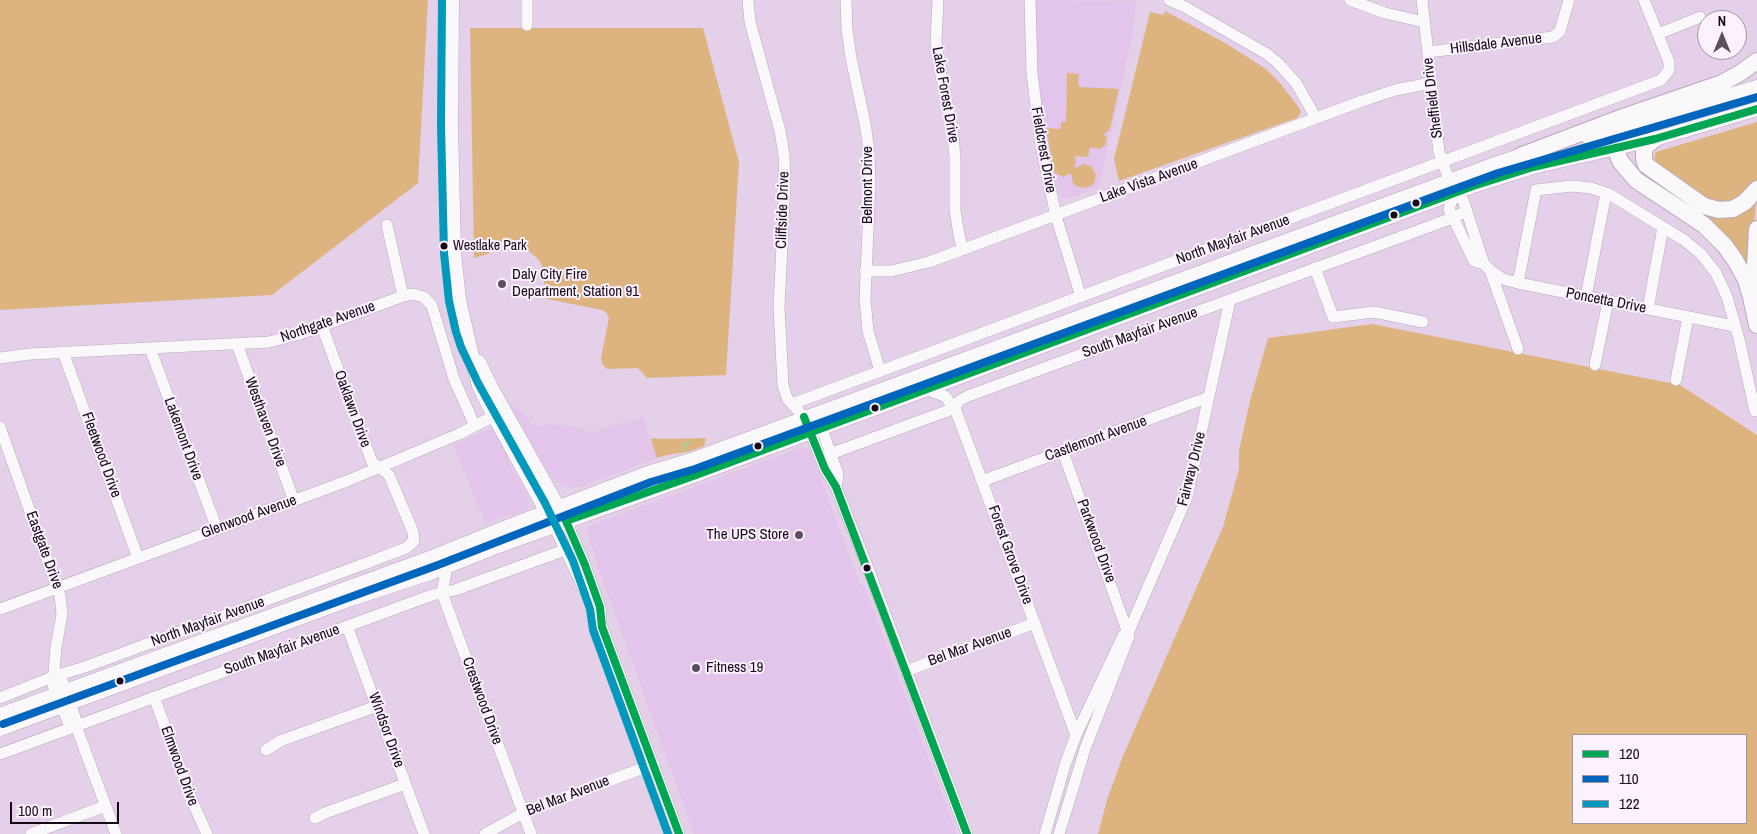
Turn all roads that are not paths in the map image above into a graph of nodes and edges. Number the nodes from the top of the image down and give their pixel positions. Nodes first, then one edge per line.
1 (452, 0) edge
2 (527, 0) edge
3 (748, 0) edge
4 (846, 0) edge
5 (938, 0) edge
6 (1030, 0) edge
7 (1169, 0) edge
8 (1350, 0) edge
9 (1422, 0) edge
10 (1569, 0) edge
11 (1644, 0) edge
12 (1697, 18) edge
13 (1424, 22) junction
14 (527, 24) dead end
15 (1658, 34) junction
16 (1428, 52) junction
17 (1757, 61) edge
18 (1432, 83) junction
19 (1757, 87) edge
20 (1757, 109) edge
21 (1316, 118) junction
22 (1642, 122) junction
23 (1655, 139) junction
24 (1615, 148) junction
25 (1520, 156) junction
26 (1443, 162) junction
27 (1452, 188) junction
28 (1757, 189) edge
29 (1606, 193) junction
30 (1467, 211) junction
31 (1056, 216) junction
32 (1453, 217) junction
33 (387, 225) dead end
34 (1663, 227) junction
35 (1757, 230) edge
36 (963, 250) junction
37 (1487, 267) junction
38 (1315, 268) junction
39 (865, 271) junction
40 (1518, 283) junction
41 (403, 296) junction
42 (1081, 296) junction
43 (1586, 297) junction
44 (1230, 300) junction
45 (1608, 301) junction
46 (1757, 306) edge
47 (1648, 309) junction
48 (1688, 317) junction
49 (1424, 322) dead end
50 (1757, 325) edge
51 (322, 326) junction
52 (1734, 326) junction
53 (470, 343) junction
54 (236, 344) junction
55 (150, 348) junction
56 (1518, 348) dead end
57 (63, 352) junction
58 (0, 358) edge
59 (1595, 365) dead end
60 (880, 371) junction
61 (1676, 380) dead end
62 (492, 389) junction
63 (927, 390) junction
64 (1209, 397) junction
65 (792, 404) junction
66 (955, 407) junction
67 (1754, 411) dead end
68 (494, 416) junction
69 (804, 418) junction
70 (512, 422) junction
71 (474, 426) junction
72 (0, 427) edge
73 (816, 430) junction
74 (1063, 452) junction
75 (830, 454) junction
76 (380, 468) junction
77 (655, 471) junction
78 (544, 479) junction
79 (982, 481) junction
80 (836, 487) junction
81 (294, 500) junction
82 (553, 509) junction
83 (560, 524) junction
84 (217, 529) junction
85 (414, 541) joint
86 (565, 550) junction
87 (138, 558) junction
88 (447, 567) junction
89 (58, 587) junction
90 (442, 593) junction
91 (0, 610) edge
92 (1035, 623) junction
93 (347, 626) junction
94 (602, 627) junction
95 (1129, 631) junction
96 (906, 671) junction
97 (55, 676) junction
98 (154, 697) junction
99 (0, 698) edge
100 (64, 699) junction
101 (377, 706) junction
102 (0, 715) edge
103 (76, 726) junction
104 (0, 729) edge
105 (1076, 735) junction
106 (266, 750) dead end
107 (0, 754) edge
108 (654, 764) junction
109 (405, 784) junction
110 (105, 806) junction
111 (523, 813) junction
112 (315, 818) dead end
113 (31, 834) edge
114 (116, 834) edge
115 (208, 834) edge
116 (424, 834) edge
117 (485, 834) edge
118 (531, 834) edge
119 (679, 834) edge
120 (967, 834) edge
121 (1044, 834) edge
122 (1059, 834) edge

1 - 53 main road
2 - 14 street
3 - 65 street, Cliffside Drive
4 - 39 street, Belmont Drive
5 - 36 street, Lake Forest Drive
6 - 31 street, Fieldcrest Drive
7 - 21 street
8 - 13 street
9 - 13 street, Sheffield Drive
10 - 16 street, Hillsdale Avenue
11 - 15 street
12 - 15 street
13 - 16 street, Sheffield Drive
15 - 26 street, North Mayfair Avenue
16 - 18 street, Sheffield Drive
17 - 25 highway
18 - 21 street, Lake Vista Avenue
18 - 26 street, Sheffield Drive
19 - 22 main road
20 - 23 main road
21 - 31 street, Lake Vista Avenue
22 - 24 highway
22 - 25 main road
23 - 24 main road
23 - 28 highway
24 - 27 main road
24 - 50 highway
25 - 27 main road
26 - 27 street, Sheffield Drive
26 - 42 street, North Mayfair Avenue
27 - 30 street
27 - 32 street, Poncetta Drive
27 - 63 main road
27 - 69 main road
29 - 34 street
29 - 40 street
29 - 43 street
30 - 32 street, South Mayfair Avenue
30 - 37 street
31 - 36 street, Lake Vista Avenue
31 - 42 street, Fieldcrest Drive
32 - 37 street, Poncetta Drive
32 - 38 street, South Mayfair Avenue
33 - 41 street
34 - 47 street
34 - 52 street
35 - 46 highway
36 - 39 street, Lake Vista Avenue
37 - 40 street, Poncetta Drive
37 - 56 street
38 - 44 street, South Mayfair Avenue
38 - 49 street
39 - 60 street, Belmont Drive
40 - 43 street, Poncetta Drive
41 - 51 street, Northgate Avenue
41 - 71 street, Northgate Avenue
42 - 60 street, North Mayfair Avenue
43 - 45 street, Poncetta Drive
44 - 64 street, Fairway Drive
44 - 66 street, South Mayfair Avenue
45 - 47 street, Poncetta Drive
45 - 59 street
47 - 48 street, Poncetta Drive
48 - 52 street, Poncetta Drive
48 - 61 street
51 - 54 street, Northgate Avenue
51 - 76 street, Oaklawn Drive
52 - 67 street
53 - 62 main road
53 - 68 main road
54 - 55 street, Northgate Avenue
54 - 81 street, Westhaven Drive
55 - 57 street, Northgate Avenue
55 - 84 street, Lakemont Drive
57 - 58 street, Northgate Avenue
57 - 87 street, Fleetwood Drive
60 - 65 street, North Mayfair Avenue
62 - 68 main road
62 - 70 main road
63 - 66 street
63 - 73 main road
64 - 74 street, Castlemont Avenue
64 - 95 street, Fairway Drive
65 - 69 street, Cliffside Drive
66 - 75 street, South Mayfair Avenue
66 - 79 street, Forest Grove Drive
68 - 70 main road
68 - 71 street, Glenwood Avenue
68 - 82 main road
69 - 73 street, Cliffside Drive
69 - 77 main road
70 - 78 main road
71 - 76 street, Glenwood Avenue
72 - 89 street, Eastgate Drive
73 - 75 street
73 - 80 street
73 - 83 main road
74 - 79 street, Castlemont Avenue
74 - 95 street, Parkwood Drive
75 - 80 street
76 - 81 street, Glenwood Avenue
76 - 85 street, Oaklawn Drive
77 - 78 main road
77 - 82 main road
78 - 82 main road
79 - 92 street, Forest Grove Drive
80 - 96 street
81 - 84 street, Glenwood Avenue
82 - 83 main road
82 - 100 main road
83 - 86 street
83 - 88 main road
83 - 94 street
84 - 87 street, Glenwood Avenue
85 - 97 street, North Mayfair Avenue
86 - 90 street, South Mayfair Avenue
86 - 94 street
87 - 89 street, Glenwood Avenue
88 - 90 street
88 - 100 main road
89 - 91 street, Glenwood Avenue
89 - 97 street, Eastgate Drive
90 - 93 street, South Mayfair Avenue
90 - 111 street, Crestwood Drive
92 - 96 street, Bel Mar Avenue
92 - 105 street, Forest Grove Drive
93 - 98 street, South Mayfair Avenue
93 - 101 street, Windsor Drive
94 - 108 street
95 - 105 street, Fairway Drive
95 - 122 street, Fairway Drive
96 - 120 street
97 - 99 street, North Mayfair Avenue
97 - 100 street
98 - 103 street, South Mayfair Avenue
98 - 115 street, Elmwood Drive
100 - 102 main road
100 - 103 street
100 - 104 main road
101 - 106 street
101 - 109 street, Windsor Drive
103 - 107 street, South Mayfair Avenue
103 - 110 street
105 - 121 street, Fairway Drive
108 - 111 street, Bel Mar Avenue
108 - 119 street
109 - 112 street
109 - 116 street, Windsor Drive
110 - 113 street
110 - 114 street
111 - 117 street, Bel Mar Avenue
111 - 118 street, Crestwood Drive

